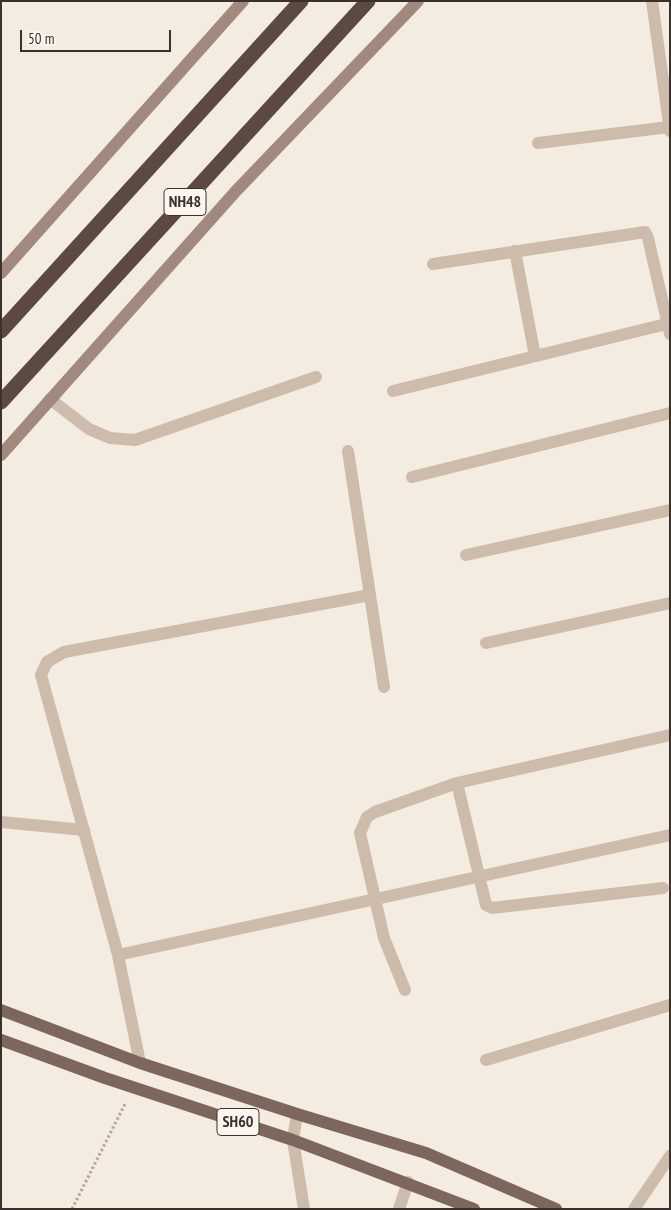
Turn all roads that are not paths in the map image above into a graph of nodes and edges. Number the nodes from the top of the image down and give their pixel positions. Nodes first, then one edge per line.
1 (243, 1) edge
2 (301, 1) edge
3 (368, 1) edge
4 (418, 1) edge
5 (652, 1) edge
6 (669, 127) edge
7 (670, 131) edge
8 (538, 143) dead end
9 (514, 251) junction
10 (433, 264) dead end
11 (1, 273) edge
12 (669, 327) edge
13 (1, 332) edge
14 (535, 356) junction
15 (316, 377) dead end
16 (392, 391) dead end
17 (50, 400) junction
18 (1, 402) edge
19 (670, 413) edge
20 (348, 451) dead end
21 (1, 455) edge
22 (412, 477) dead end
23 (670, 510) edge
24 (466, 555) dead end
25 (370, 595) junction
26 (670, 603) edge
27 (486, 643) dead end
28 (384, 687) dead end
29 (670, 735) edge
30 (457, 783) junction
31 (1, 822) edge
32 (84, 830) junction
33 (670, 835) edge
34 (478, 877) junction
35 (663, 888) dead end
36 (375, 900) junction
37 (118, 955) junction
38 (405, 990) dead end
39 (670, 1005) edge
40 (1, 1010) edge
41 (1, 1040) edge
42 (486, 1060) dead end
43 (140, 1063) junction
44 (297, 1114) junction
45 (293, 1140) junction
46 (670, 1156) edge
47 (408, 1182) junction
48 (304, 1209) edge
49 (399, 1209) edge
50 (474, 1209) edge
51 (556, 1209) edge
52 (634, 1209) edge

1 - 11 street
2 - 13 highway, NH48
3 - 18 highway, NH48
4 - 17 street
5 - 6 street
6 - 7 street
6 - 8 street
9 - 10 street
9 - 12 street
9 - 14 street
12 - 14 street
14 - 16 street
15 - 17 street
17 - 21 street
19 - 22 street
20 - 25 street
23 - 24 street
25 - 28 street
25 - 32 street
26 - 27 street
29 - 30 street
30 - 34 street
30 - 36 street
31 - 32 street
32 - 37 street
33 - 34 street
34 - 35 street
34 - 36 street
36 - 37 street
36 - 38 street
37 - 43 street
39 - 42 street
40 - 43 main road, SH60
41 - 45 main road, SH60
43 - 44 main road, SH60
44 - 45 street
44 - 51 main road, SH60
45 - 47 main road, SH60
45 - 48 street
46 - 52 street
47 - 49 street
47 - 50 main road, SH60

